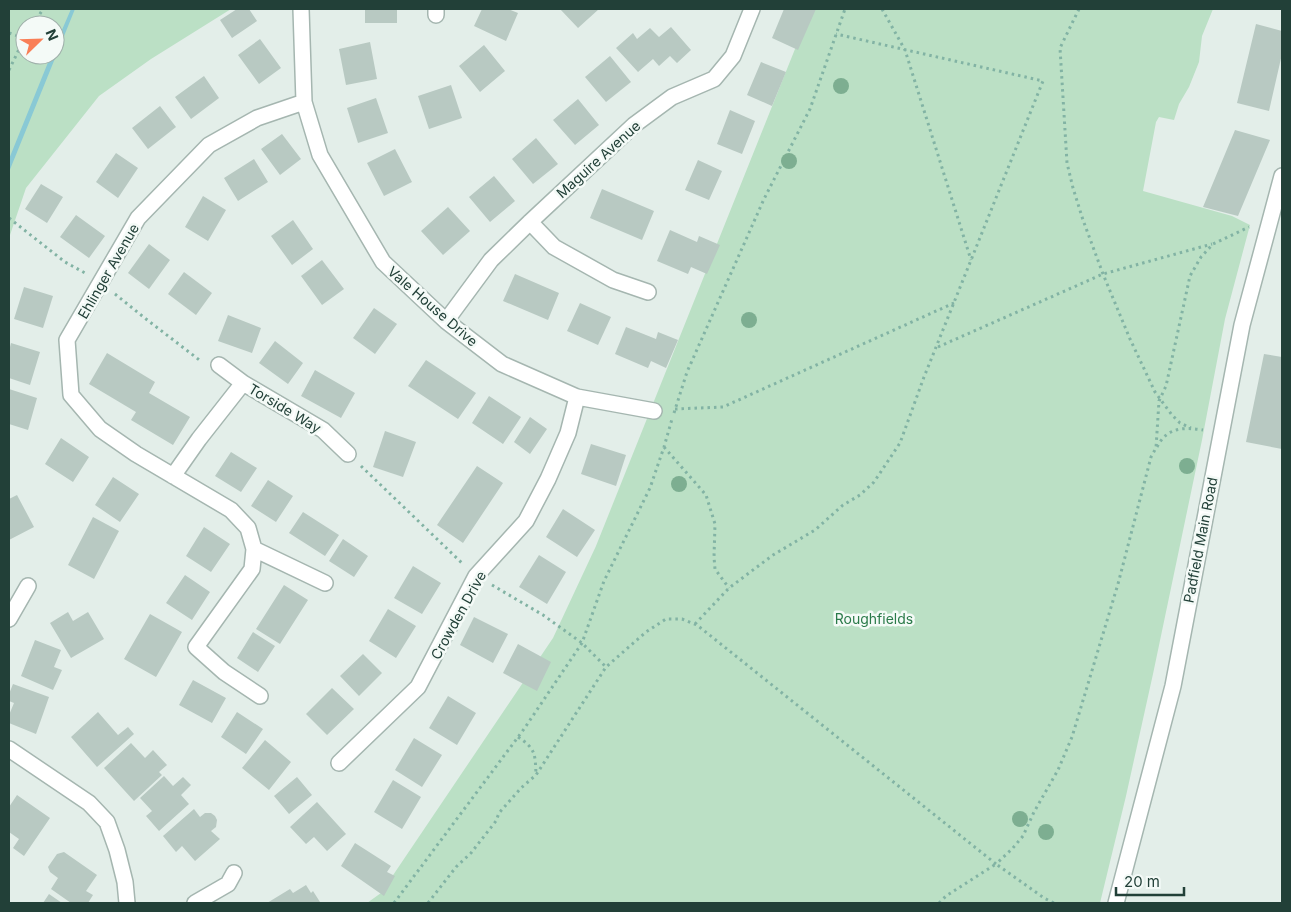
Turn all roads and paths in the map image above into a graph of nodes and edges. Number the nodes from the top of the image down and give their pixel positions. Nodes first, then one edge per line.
1 (301, 9) edge
2 (752, 9) edge
3 (844, 9) edge
4 (882, 9) edge
5 (1079, 9) edge
6 (836, 34) junction
7 (905, 50) junction
8 (15, 57) edge
9 (9, 70) edge
10 (304, 102) junction
11 (1282, 176) edge
12 (1271, 216) junction
13 (530, 222) junction
14 (1213, 244) junction
15 (972, 261) junction
16 (1103, 274) junction
17 (648, 292) dead end
18 (955, 303) junction
19 (446, 321) junction
20 (937, 347) junction
21 (219, 365) dead end
22 (243, 383) junction
23 (577, 396) junction
24 (1160, 399) junction
25 (675, 409) junction
26 (654, 412) joint
27 (1192, 428) junction
28 (1221, 434) junction
29 (664, 447) junction
30 (1156, 448) junction
31 (348, 454) joint
32 (174, 476) junction
33 (254, 549) junction
34 (476, 576) junction
35 (325, 583) dead end
36 (28, 586) dead end
37 (729, 588) junction
38 (9, 619) edge
39 (695, 624) junction
40 (582, 643) junction
41 (606, 667) junction
42 (260, 696) dead end
43 (518, 737) junction
44 (9, 749) edge
45 (339, 763) dead end
46 (536, 775) junction
47 (996, 864) junction
48 (234, 873) dead end
49 (127, 903) edge
50 (195, 903) edge
51 (394, 903) edge
52 (428, 903) edge
53 (938, 903) edge
54 (1054, 903) edge
55 (1116, 903) edge

1 - 10 street, Vale House Drive
2 - 13 street, Maguire Avenue
3 - 6 path
4 - 7 path
5 - 16 path
6 - 7 path
6 - 25 path
7 - 15 path
7 - 15 path
8 - 9 path
10 - 19 street, Vale House Drive
10 - 32 street, Ehlinger Avenue
11 - 12 street, Padfield Main Road
12 - 14 path
12 - 28 street, Padfield Main Road
13 - 17 street
13 - 19 street, Maguire Avenue
14 - 16 path
14 - 24 path
15 - 18 path
16 - 20 path
16 - 24 path
18 - 20 path
18 - 25 path
19 - 23 street, Vale House Drive
20 - 37 path
21 - 22 street, Torside Way
22 - 31 street, Torside Way
22 - 32 street, Torside Way
23 - 26 street, Vale House Drive
23 - 34 street, Crowden Drive
24 - 27 path
24 - 30 path
25 - 26 path
25 - 29 path
27 - 28 path
27 - 30 path
28 - 55 street, Padfield Main Road
29 - 37 path
29 - 40 path
30 - 47 path
31 - 34 path
32 - 33 street, Ehlinger Avenue
33 - 35 street
33 - 42 street
34 - 40 path
34 - 45 street, Crowden Drive
36 - 38 street
37 - 39 path
39 - 41 path
39 - 47 path
40 - 41 path
40 - 43 path
41 - 46 path
43 - 46 path
43 - 51 path
44 - 49 street
46 - 52 path
47 - 53 path
47 - 54 path
48 - 50 street

